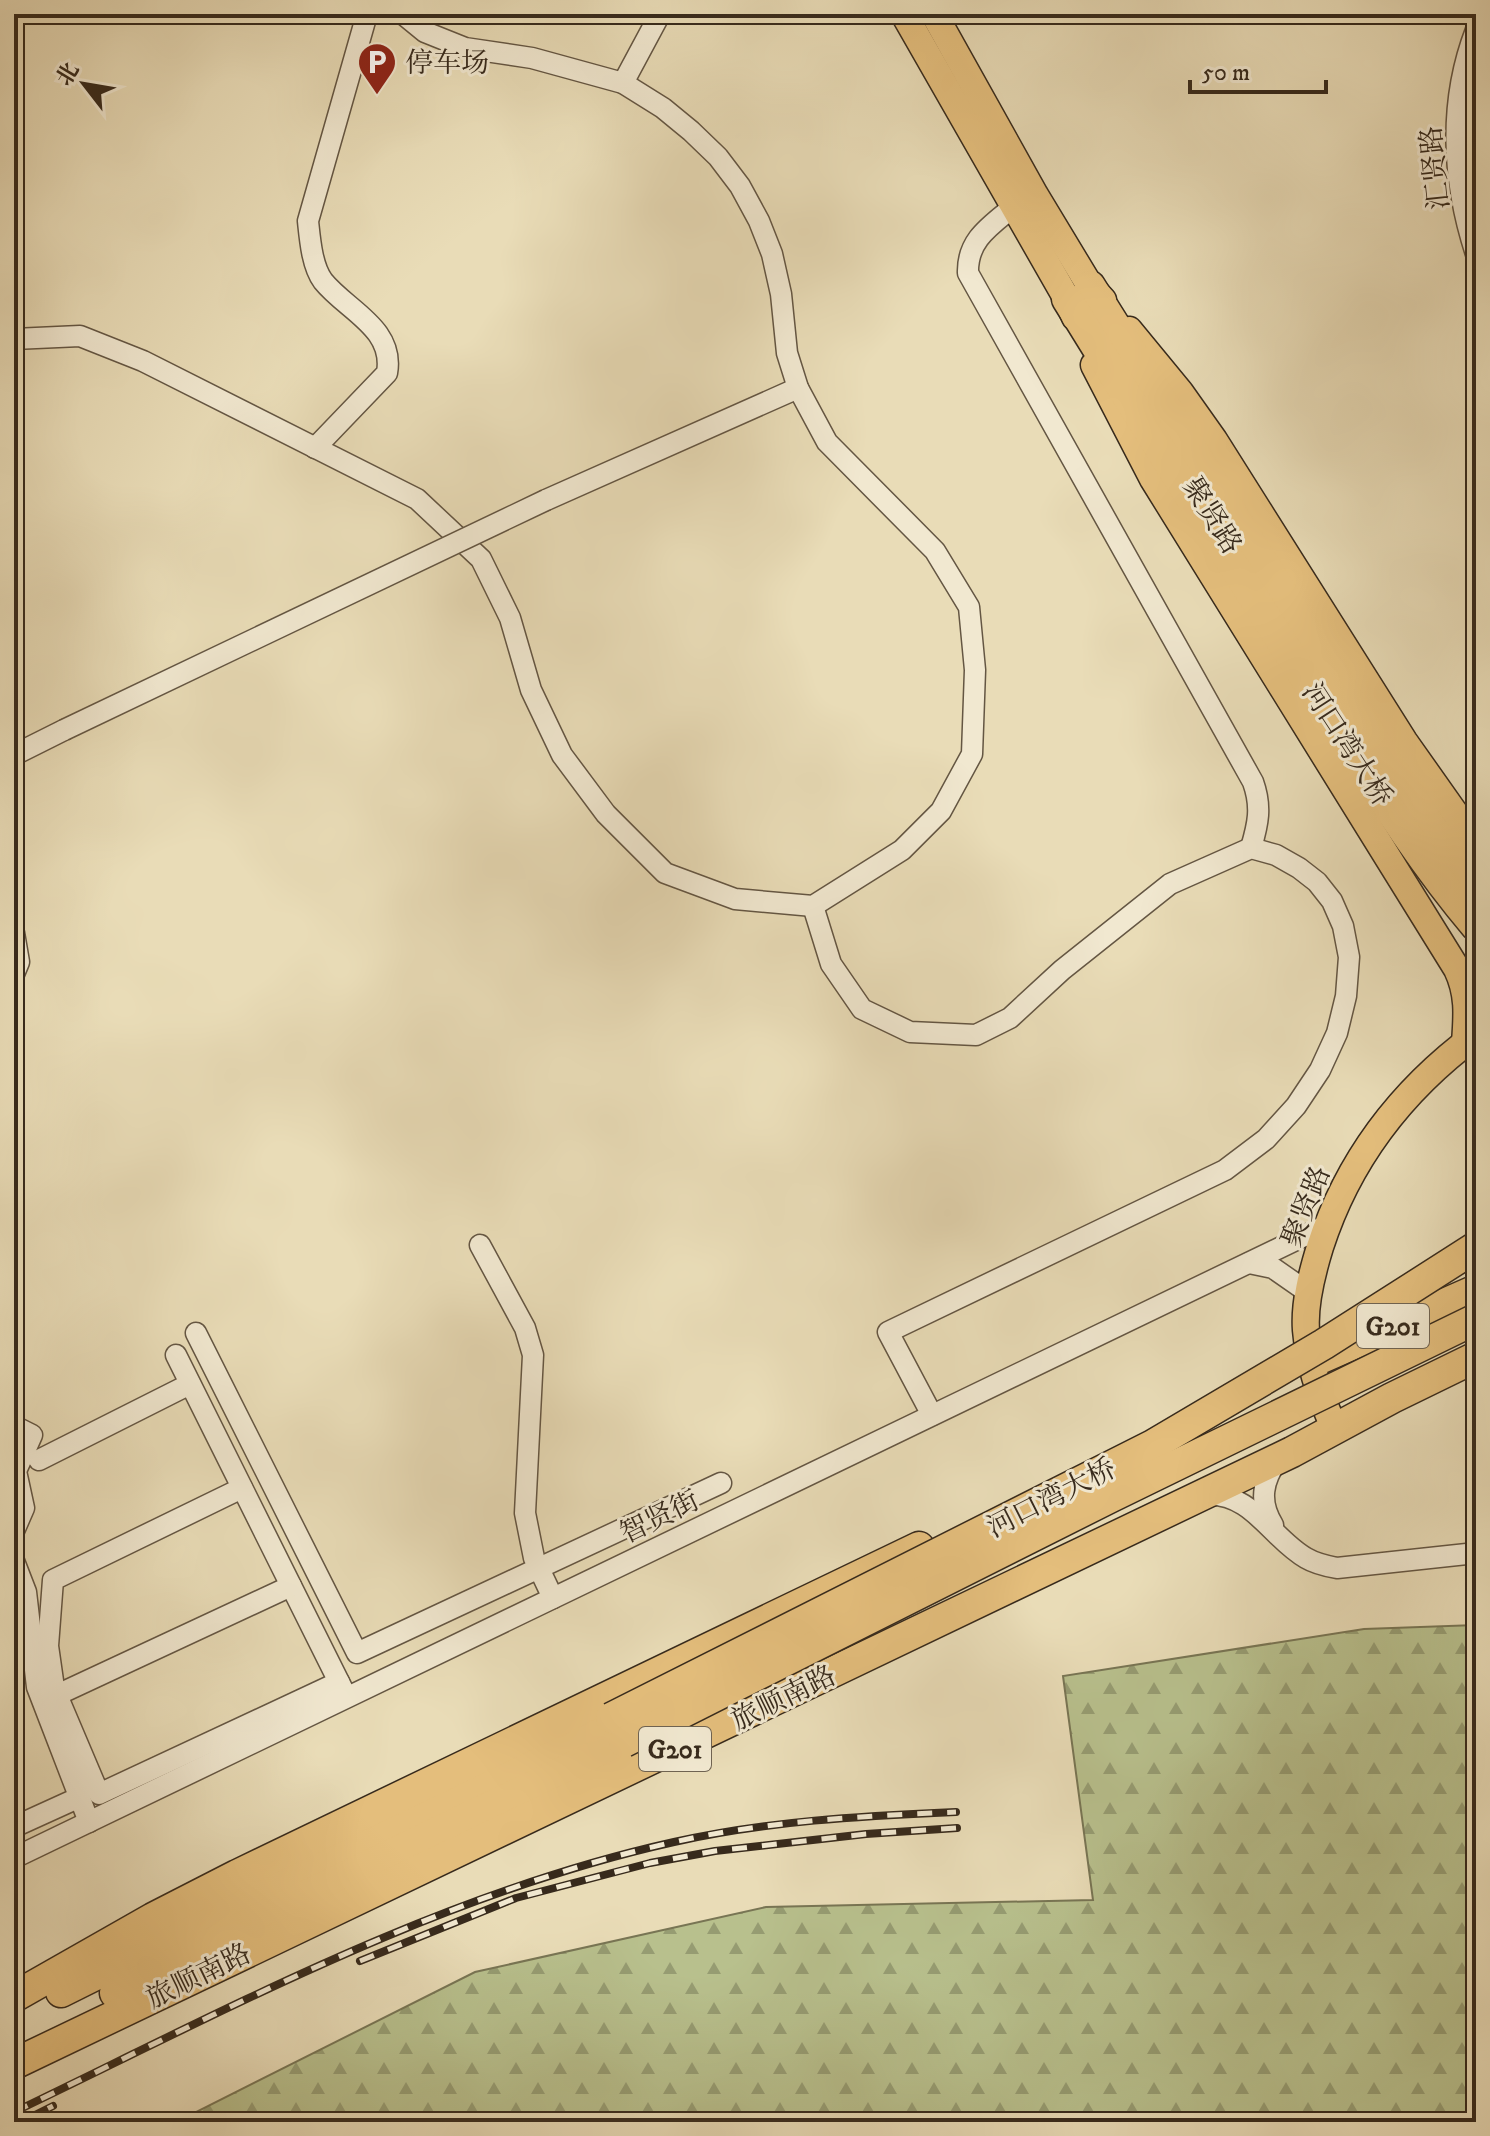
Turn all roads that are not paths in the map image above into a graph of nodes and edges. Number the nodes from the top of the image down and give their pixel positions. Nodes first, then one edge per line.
1 (367, 14) edge
2 (403, 14) edge
3 (660, 14) edge
4 (904, 14) edge
5 (934, 14) edge
6 (1476, 30) edge
7 (623, 83) junction
8 (1013, 207) junction
9 (1476, 254) edge
10 (1079, 293) junction
11 (14, 339) edge
12 (798, 388) junction
13 (315, 448) junction
14 (14, 755) edge
15 (1372, 760) junction
16 (1476, 843) edge
17 (1251, 848) junction
18 (1476, 887) edge
19 (813, 906) junction
20 (1476, 926) edge
21 (14, 933) edge
22 (1466, 970) edge
23 (14, 974) edge
24 (1470, 1039) edge
25 (1327, 1225) junction
26 (480, 1245) dead end
27 (1476, 1247) edge
28 (1249, 1263) junction
29 (1476, 1290) edge
30 (1309, 1293) junction
31 (1476, 1319) edge
32 (196, 1333) dead end
33 (176, 1355) dead end
34 (1476, 1357) edge
35 (1310, 1364) junction
36 (190, 1384) junction
37 (932, 1415) junction
38 (14, 1426) edge
39 (1335, 1429) junction
40 (1278, 1458) junction
41 (39, 1460) dead end
42 (721, 1483) dead end
43 (242, 1488) junction
44 (1202, 1495) junction
45 (14, 1531) edge
46 (1279, 1535) junction
47 (1476, 1553) edge
48 (14, 1561) edge
49 (539, 1568) junction
50 (291, 1586) junction
51 (553, 1598) junction
52 (21, 1609) edge
53 (343, 1690) junction
54 (57, 1695) junction
55 (618, 1730) junction
56 (80, 1797) junction
57 (89, 1822) junction
58 (14, 1827) edge
59 (14, 1858) edge
60 (14, 1997) edge
61 (14, 2016) edge
62 (14, 2047) edge
63 (14, 2064) edge

1 - 13 street
2 - 7 street
3 - 7 street
4 - 8 main road, 聚贤路
5 - 10 main road, 聚贤路
6 - 9 street, 汇贤路
7 - 12 street
8 - 10 main road, 聚贤路
8 - 17 street
10 - 15 highway, 河口湾大桥
10 - 16 main road, 聚贤路
10 - 22 main road, 聚贤路
11 - 13 street
12 - 14 street, bridge
12 - 19 street
13 - 19 street
15 - 18 highway, 河口湾大桥
15 - 20 highway, 河口湾大桥
17 - 19 street
17 - 37 street
21 - 23 street
22 - 24 main road, 聚贤路
24 - 25 main road, 聚贤路
25 - 28 street, 智贤街
25 - 30 main road, 聚贤路
26 - 49 street
27 - 55 highway, 河口湾大桥, bridge
28 - 30 street
28 - 37 street, 智贤街
29 - 35 highway, G201
30 - 35 main road, 聚贤路
31 - 55 highway, 河口湾大桥, bridge
32 - 49 street
33 - 36 street
34 - 39 highway, G201
35 - 39 main road, 聚贤路
35 - 60 highway, G201
36 - 41 street
36 - 43 street
37 - 51 street, 智贤街
38 - 45 street
39 - 40 highway, 旅顺南路 / G201
40 - 44 highway, 旅顺南路 / G201
40 - 46 street
42 - 49 street
43 - 50 street
43 - 54 street
44 - 46 street
44 - 63 highway, 旅顺南路 / G201
46 - 47 street
48 - 52 street
49 - 51 street
50 - 53 street
50 - 54 street
51 - 53 street, 智贤街
52 - 56 street
53 - 54 street
53 - 57 street, 智贤街
55 - 61 highway
55 - 62 highway
56 - 57 street
56 - 58 street
57 - 59 street, 智贤街

